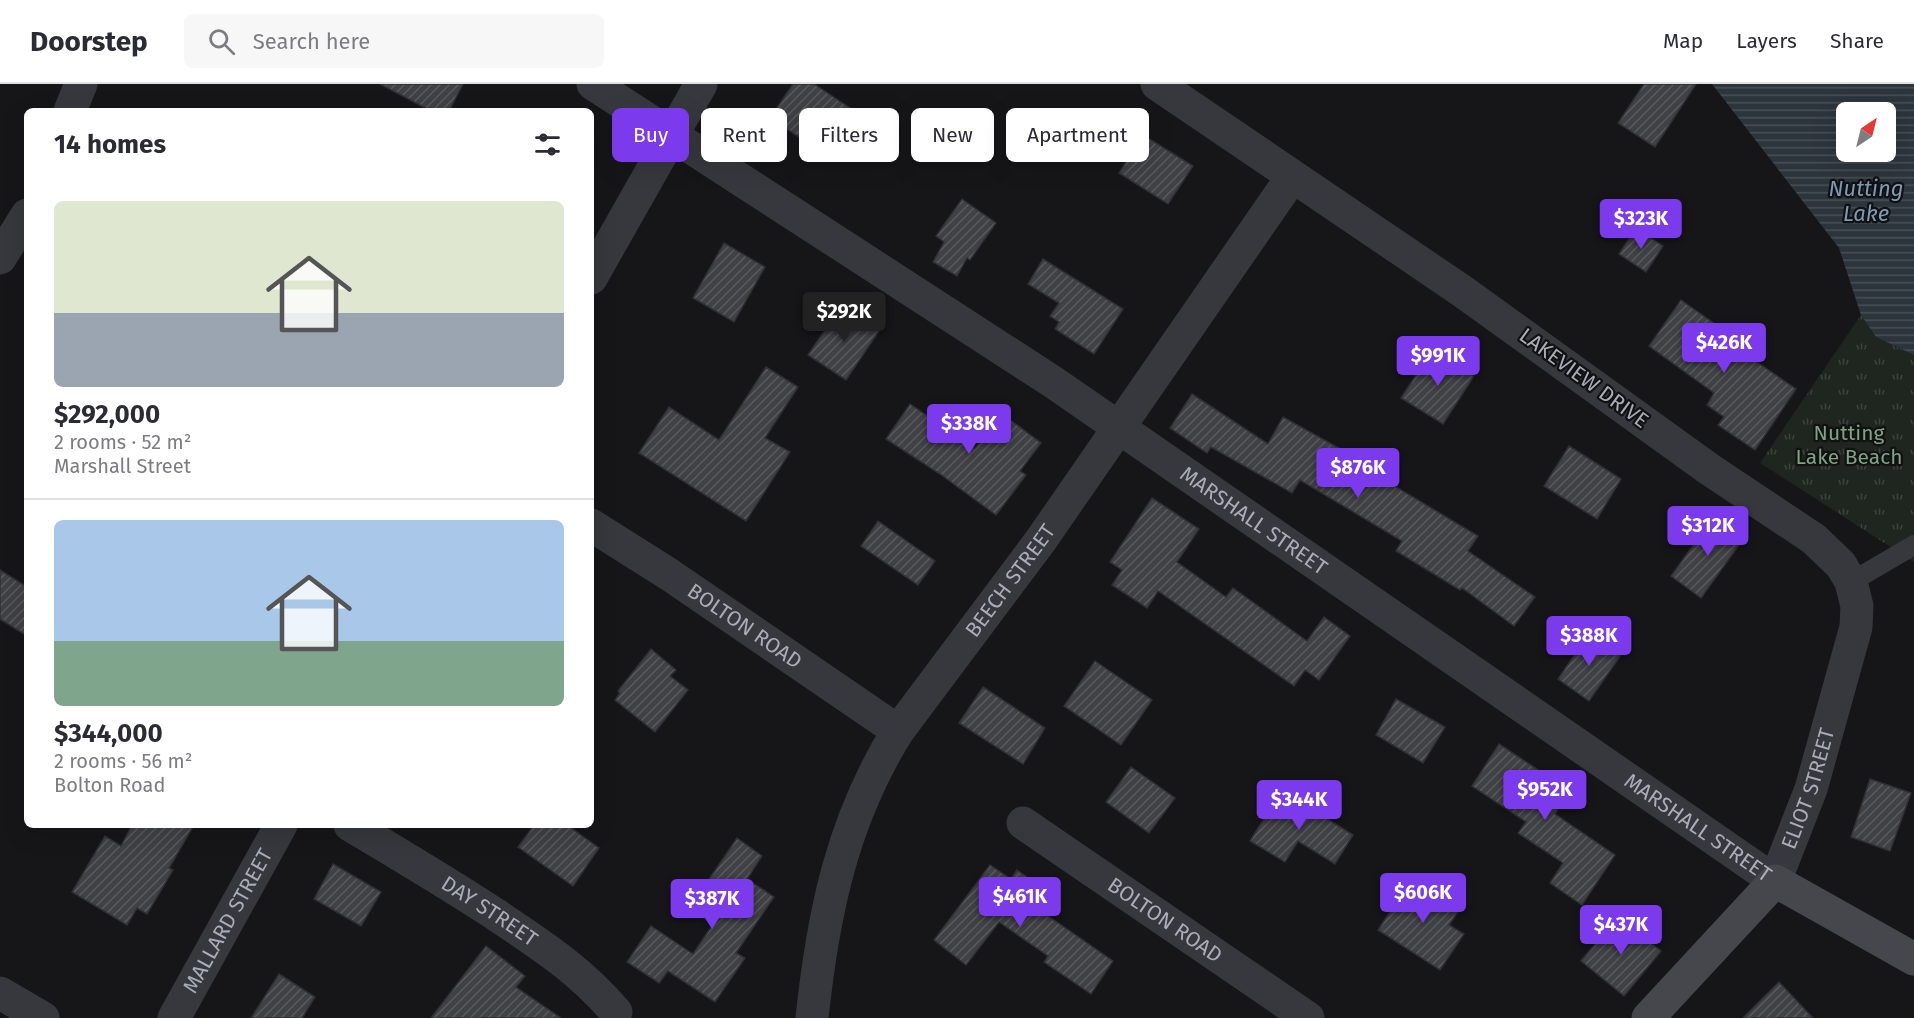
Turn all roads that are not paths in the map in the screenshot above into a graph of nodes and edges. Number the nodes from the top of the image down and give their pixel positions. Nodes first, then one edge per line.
1 (81, 84) edge
2 (593, 84) edge
3 (701, 84) edge
4 (1157, 84) edge
5 (71, 108) edge
6 (629, 108) edge
7 (687, 108) edge
8 (689, 148) edge
9 (656, 162) edge
10 (1292, 177) junction
11 (24, 219) edge
12 (0, 258) edge
13 (594, 273) edge
14 (1119, 429) junction
15 (594, 527) edge
16 (1914, 545) edge
17 (1851, 582) junction
18 (898, 731) junction
19 (1023, 823) dead end
20 (279, 828) edge
21 (355, 828) edge
22 (1775, 881) junction
23 (1914, 958) edge
24 (0, 993) edge
25 (615, 1012) dead end
26 (43, 1018) edge
27 (174, 1018) edge
28 (812, 1018) edge
29 (1308, 1018) edge
30 (1647, 1018) edge

1 - 5 street
2 - 6 street, MARSHALL STREET
3 - 7 street
4 - 10 street, LAKEVIEW DRIVE
8 - 14 street, MARSHALL STREET
9 - 13 street
10 - 14 street, BEECH STREET
10 - 17 street, LAKEVIEW DRIVE
11 - 12 street
14 - 18 street, BEECH STREET
14 - 22 street, MARSHALL STREET
15 - 18 street, BOLTON ROAD
16 - 17 lane
17 - 22 street, ELIOT STREET
18 - 28 street, BEECH STREET
19 - 29 street, BOLTON ROAD
20 - 27 street, MALLARD STREET
21 - 25 street, DAY STREET
22 - 23 street, MARSHALL STREET
22 - 30 street, ELIOT STREET
24 - 26 street

